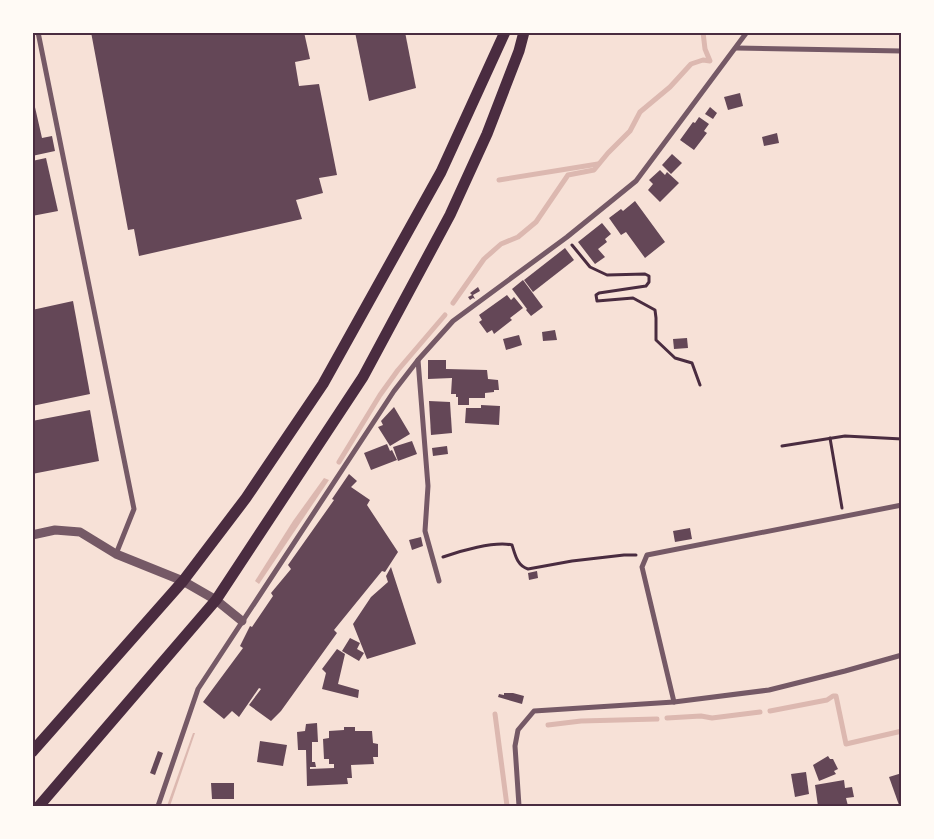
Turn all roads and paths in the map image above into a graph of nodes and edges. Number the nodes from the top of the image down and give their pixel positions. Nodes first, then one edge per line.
1 (38, 32) edge
2 (505, 32) edge
3 (524, 32) edge
4 (747, 32) edge
5 (736, 48) junction
6 (902, 51) edge
7 (567, 237) junction
8 (418, 360) junction
9 (700, 385) dead end
10 (830, 438) junction
11 (902, 439) edge
12 (782, 446) dead end
13 (902, 505) edge
14 (844, 516) junction
15 (32, 535) edge
16 (116, 554) junction
17 (647, 555) junction
18 (433, 560) junction
19 (183, 581) junction
20 (439, 581) dead end
21 (216, 600) junction
22 (242, 621) junction
23 (902, 655) edge
24 (674, 702) junction
25 (32, 752) edge
26 (40, 806) edge
27 (158, 806) edge
28 (519, 806) edge

1 - 16 street
2 - 19 highway
3 - 21 highway
4 - 5 street
5 - 6 street
5 - 7 street
7 - 8 street
7 - 9 path
8 - 18 street
8 - 22 street
10 - 11 path
10 - 12 path
10 - 14 path
13 - 14 street
14 - 17 street
15 - 16 street
16 - 19 street
17 - 18 path
17 - 24 street
18 - 20 street
19 - 21 street
19 - 25 highway
21 - 22 street
21 - 26 highway
22 - 27 street
23 - 24 street
24 - 28 street

